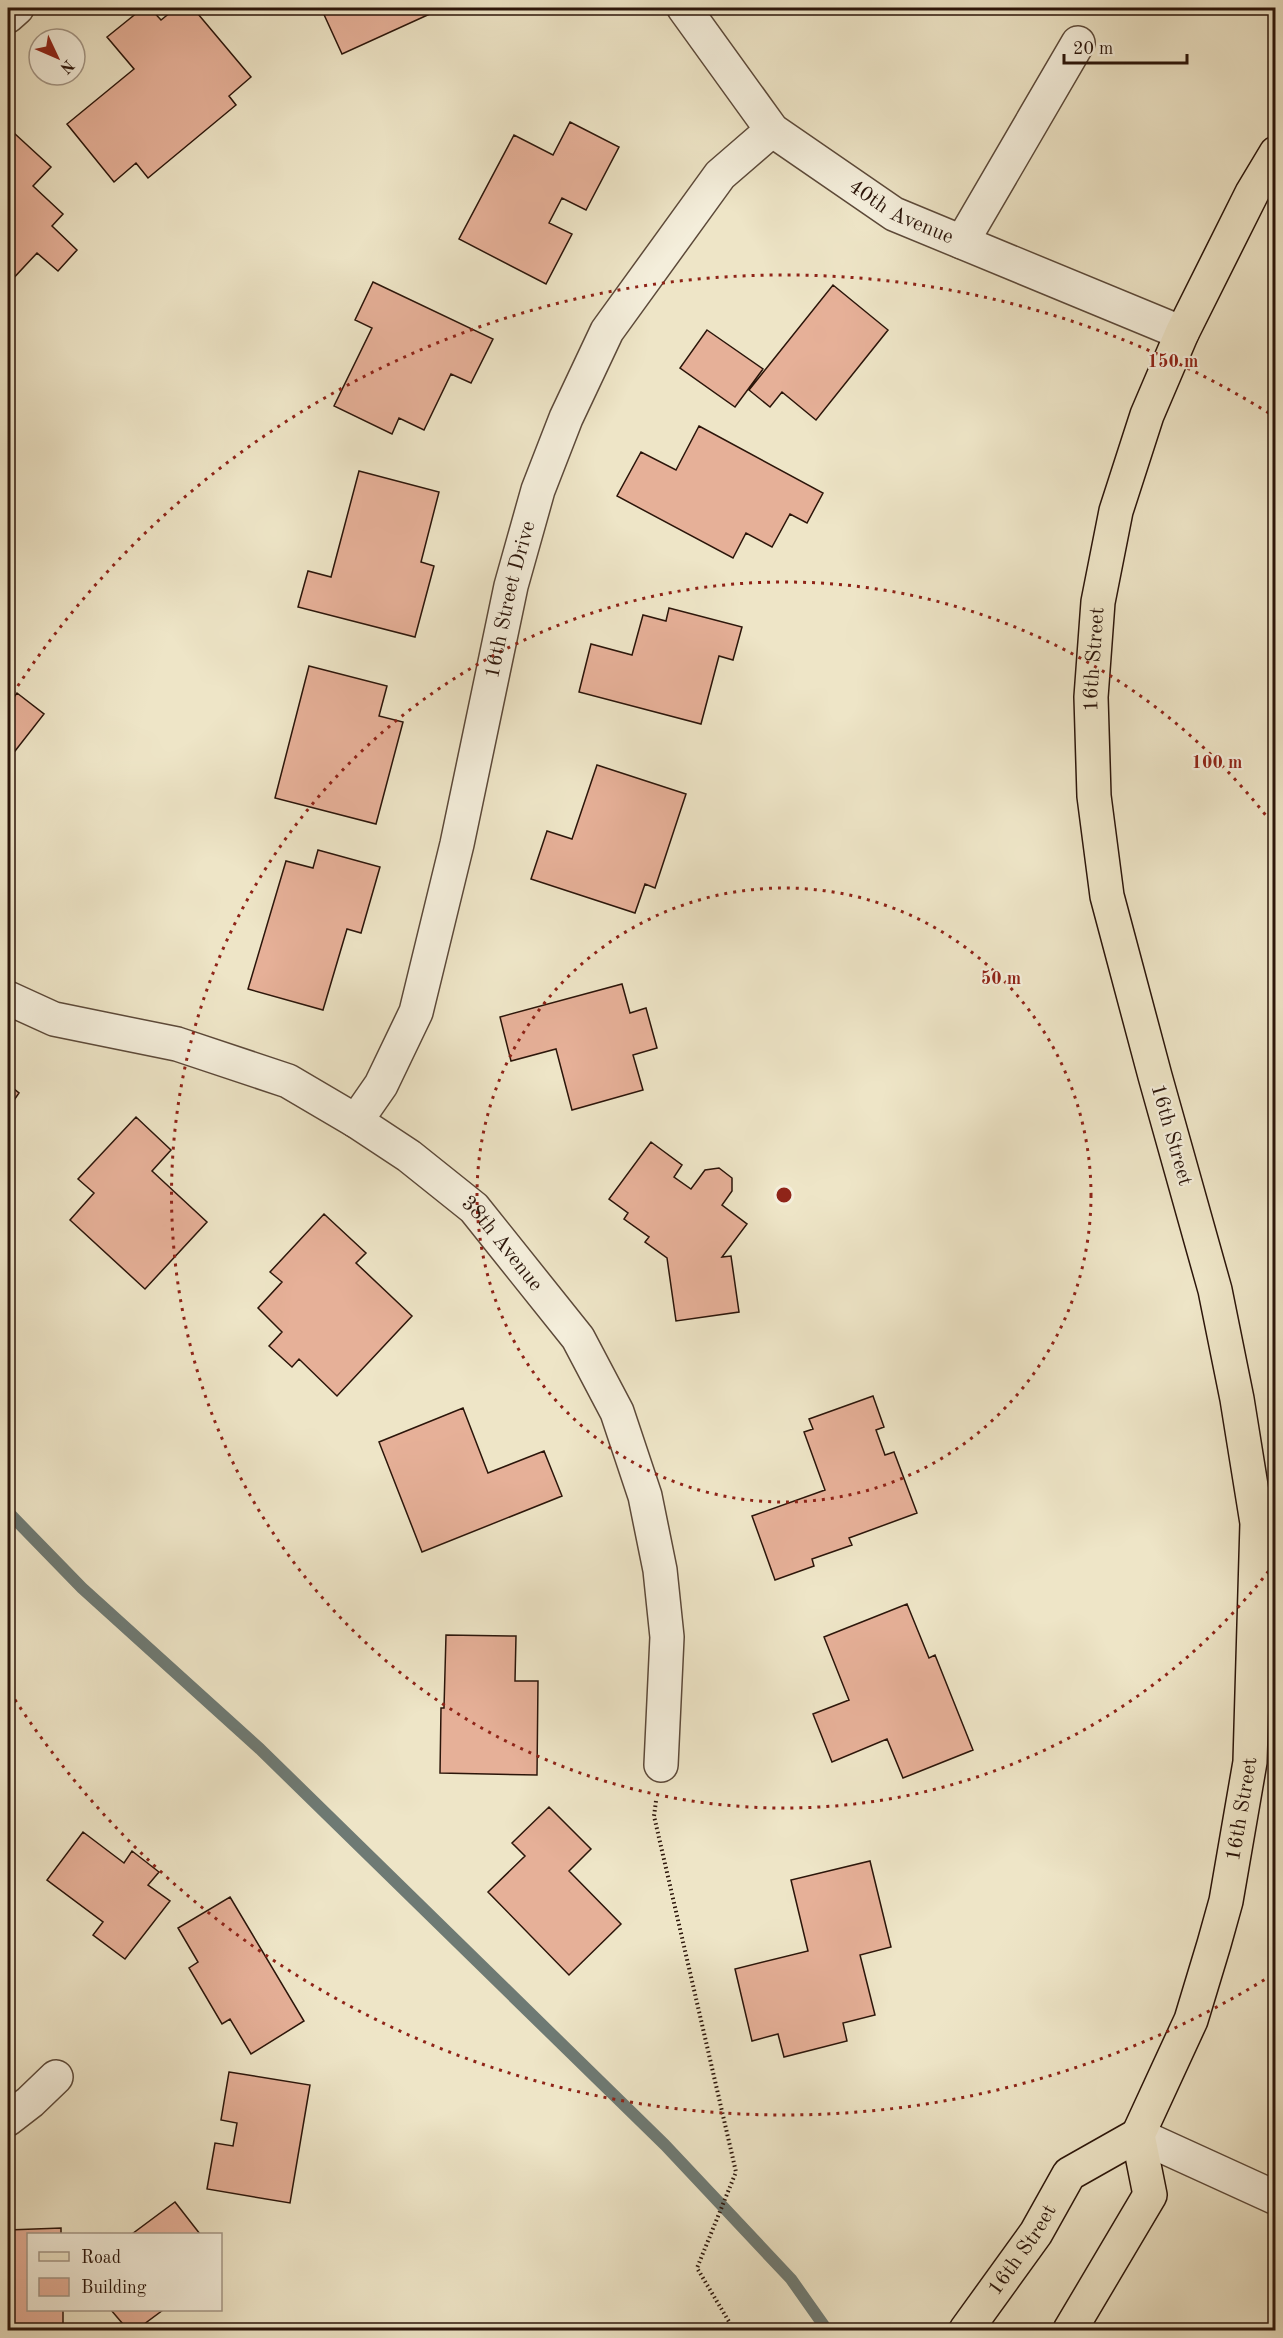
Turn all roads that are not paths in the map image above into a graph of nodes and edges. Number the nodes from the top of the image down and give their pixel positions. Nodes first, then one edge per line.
1 (17, 8) edge
2 (684, 8) edge
3 (8, 16) edge
4 (1078, 43) dead end
5 (772, 130) junction
6 (1275, 153) edge
7 (962, 242) junction
8 (1182, 333) junction
9 (8, 998) edge
10 (356, 1121) junction
11 (661, 1765) road end
12 (56, 2077) dead end
13 (8, 2119) edge
14 (1138, 2135) junction
15 (1275, 2198) edge
16 (966, 2331) edge
17 (1070, 2331) edge

1 - 3 street
2 - 5 street, 40th Avenue
4 - 7 street
5 - 7 street, 40th Avenue
5 - 10 street, 16th Street Drive
6 - 8 main road, 16th Street
7 - 8 street, 40th Avenue
8 - 14 main road, 16th Street
9 - 10 street, 38th Avenue
10 - 11 street, 38th Avenue
12 - 13 street
14 - 15 street
14 - 16 main road, 16th Street
14 - 17 main road

